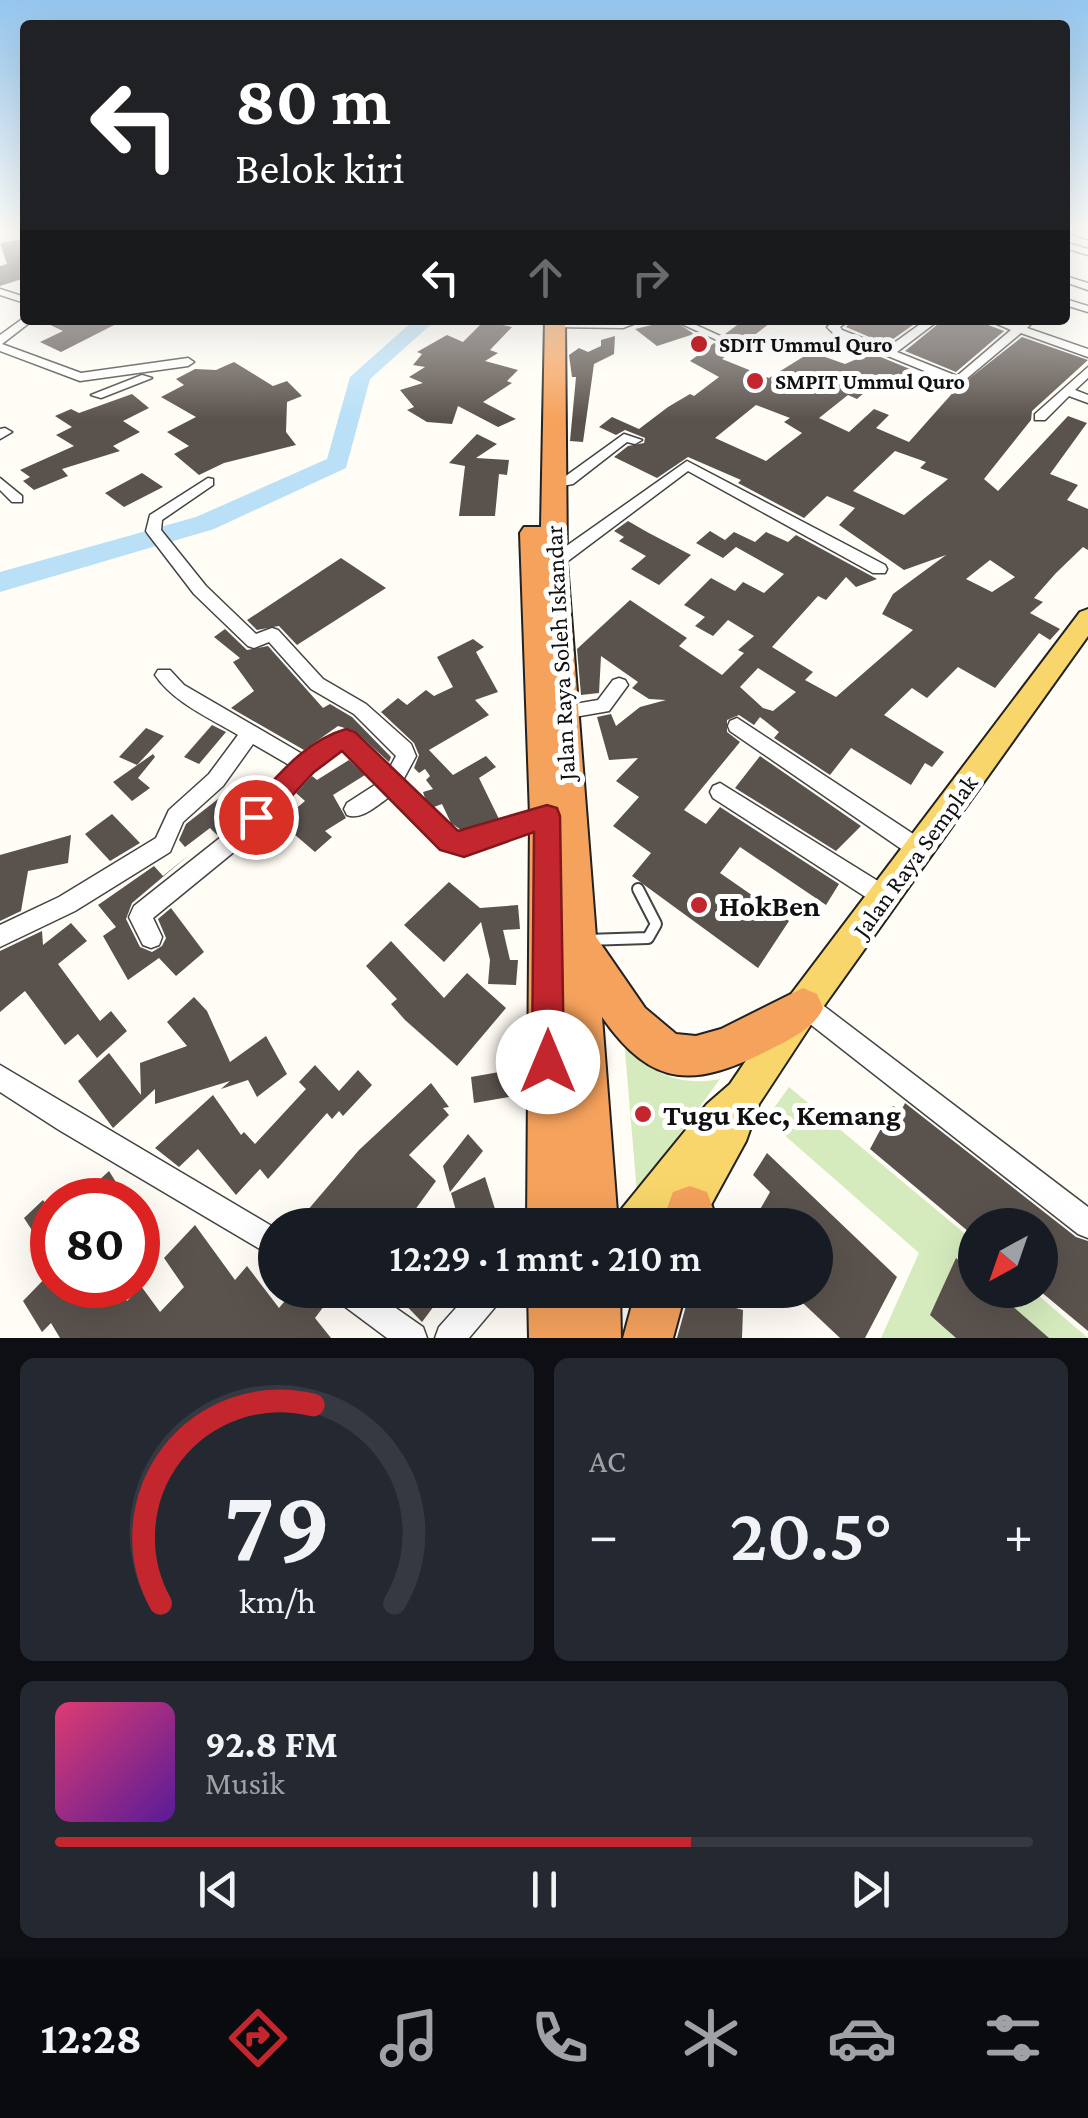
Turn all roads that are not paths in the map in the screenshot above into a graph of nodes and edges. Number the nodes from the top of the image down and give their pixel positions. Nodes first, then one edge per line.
1 (22, 325) edge
2 (545, 325) edge
3 (545, 325) edge
4 (692, 325) edge
5 (838, 325) edge
6 (926, 325) edge
7 (1020, 325) edge
8 (1027, 325) edge
9 (1028, 325) edge
10 (0, 344) edge
11 (1088, 345) edge
12 (747, 351) dead end
13 (889, 352) junction
14 (1088, 352) edge
15 (1088, 371) edge
16 (1068, 391) junction
17 (97, 395) dead end
18 (1088, 398) edge
19 (1040, 417) dead end
20 (635, 440) dead end
21 (0, 482) edge
22 (208, 482) dead end
23 (550, 486) junction
24 (17, 499) dead end
25 (879, 569) dead end
26 (548, 582) junction
27 (1088, 618) edge
28 (164, 675) dead end
29 (619, 686) dead end
30 (564, 712) junction
31 (738, 726) dead end
32 (251, 732) junction
33 (305, 765) junction
34 (390, 786) junction
35 (720, 792) dead end
36 (354, 809) dead end
37 (547, 816) junction
38 (920, 850) junction
39 (638, 890) dead end
40 (886, 898) junction
41 (0, 936) edge
42 (151, 937) dead end
43 (579, 943) junction
44 (803, 1006) junction
45 (0, 1077) edge
46 (744, 1095) junction
47 (551, 1208) edge
48 (593, 1208) edge
49 (648, 1208) edge
50 (690, 1208) edge
51 (1088, 1224) edge
52 (258, 1233) edge
53 (371, 1308) edge
54 (476, 1308) edge
55 (656, 1308) edge
56 (412, 1338) edge
57 (450, 1338) edge
58 (648, 1338) edge

1 - 10 street
2 - 23 highway, Jalan Raya Soleh Iskandar
3 - 26 highway, Jalan Raya Soleh Iskandar
4 - 12 lane
5 - 13 street
6 - 13 street
7 - 13 street
8 - 14 street
9 - 11 street
10 - 17 street
15 - 16 street
16 - 18 street
16 - 19 street
20 - 23 street
21 - 24 street
22 - 34 street
23 - 26 highway, Jalan Raya Soleh Iskandar
25 - 26 street
26 - 30 highway, Jalan Raya Soleh Iskandar
26 - 37 highway, Jalan Raya Soleh Iskandar
27 - 38 main road, Jalan Raya Semplak
28 - 32 street
29 - 30 street
30 - 43 highway, Jalan Raya Soleh Iskandar
31 - 38 street
32 - 33 street
32 - 41 street
33 - 34 street
33 - 42 street
34 - 36 street
34 - 37 street
35 - 40 street
37 - 47 highway, Jalan Raya Soleh Iskandar
38 - 40 main road, Jalan Raya Semplak
39 - 43 lane
40 - 44 main road, Jalan Raya Semplak
43 - 44 highway
43 - 48 highway, Jalan Raya Soleh Iskandar
44 - 46 main road, Jalan Raya Semplak
44 - 51 street
45 - 52 street
46 - 49 main road, Jalan Raya Semplak
46 - 50 main road, Jalan Raya Semplak
53 - 56 street
54 - 57 street
55 - 58 highway

